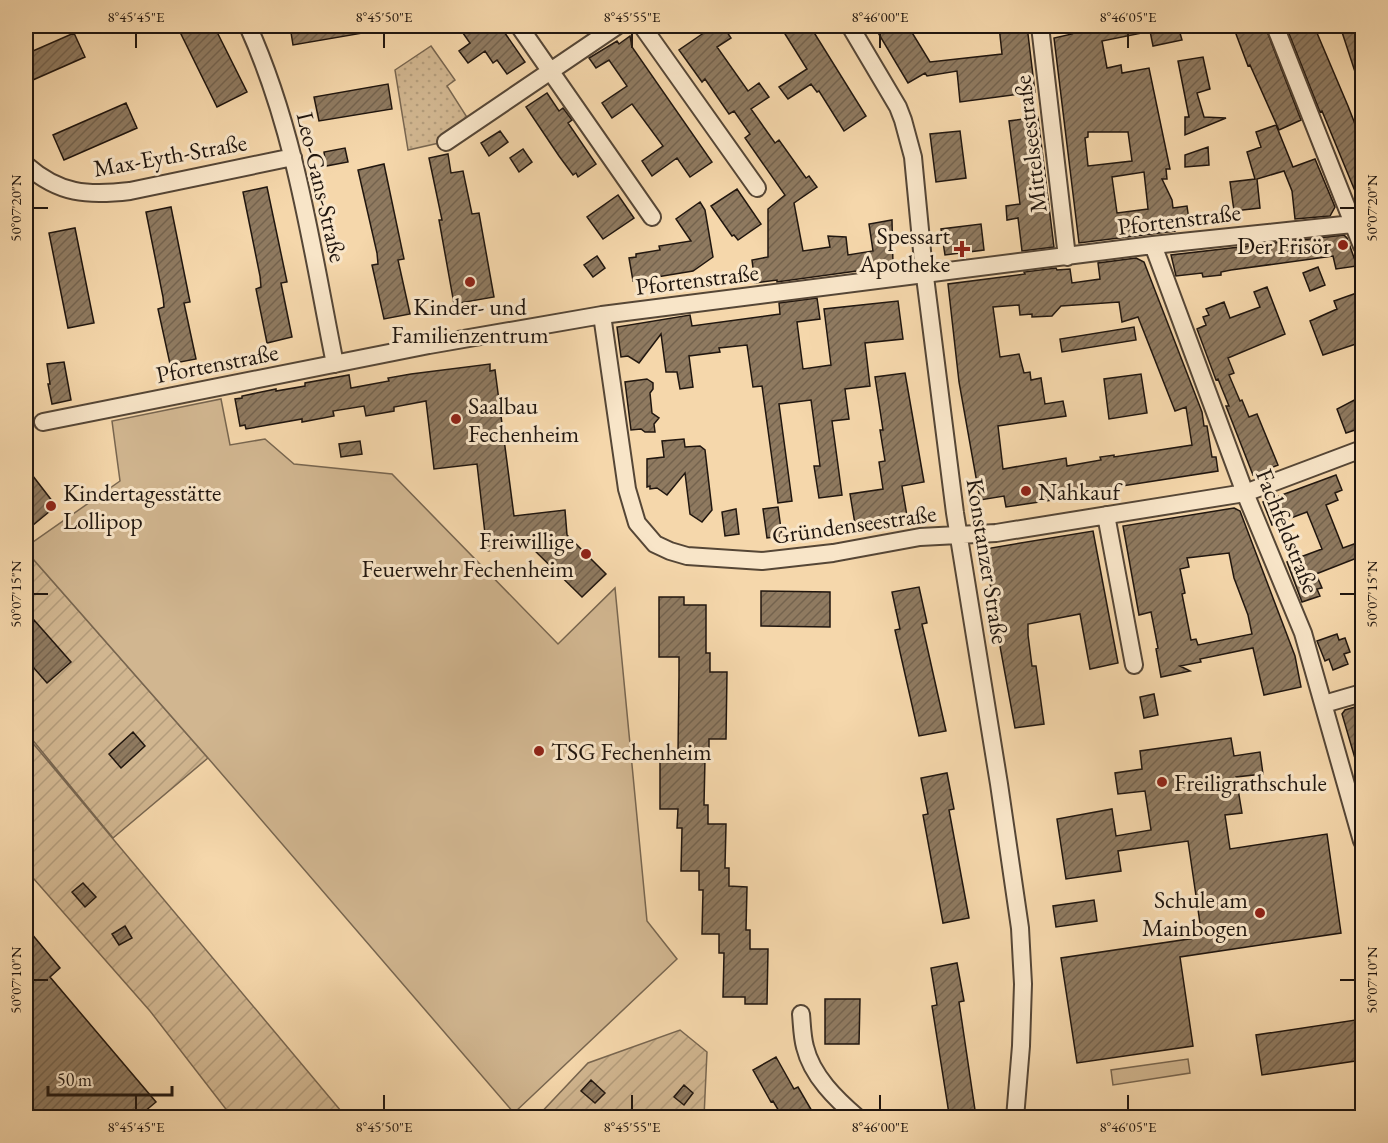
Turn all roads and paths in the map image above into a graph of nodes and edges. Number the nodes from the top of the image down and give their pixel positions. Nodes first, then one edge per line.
1 (248, 26) edge
2 (519, 26) edge
3 (617, 26) edge
4 (642, 26) edge
5 (850, 26) edge
6 (1040, 26) edge
7 (1275, 26) edge
8 (549, 70) junction
9 (446, 142) dead end
10 (293, 157) junction
11 (26, 165) edge
12 (757, 188) dead end
13 (652, 217) dead end
14 (1358, 223) edge
15 (1153, 245) junction
16 (1362, 246) edge
17 (1067, 257) junction
18 (925, 274) junction
19 (602, 315) junction
20 (335, 364) junction
21 (43, 422) dead end
22 (1362, 449) edge
23 (1245, 493) junction
24 (1106, 515) junction
25 (959, 535) junction
26 (1134, 665) dead end
27 (1362, 693) edge
28 (1324, 704) junction
29 (1362, 840) edge
30 (801, 1014) dead end
31 (858, 1118) edge
32 (1015, 1118) edge

1 - 10 street, Leo-Gans-Straße
2 - 8 street
3 - 8 street
4 - 12 street
5 - 18 street, Konstanzer Straße
6 - 17 street, Mittelseestraße
7 - 14 street
8 - 9 street
8 - 13 street
10 - 11 street, Max-Eyth-Straße
10 - 20 street, Leo-Gans-Straße
14 - 15 street, Pfortenstraße
14 - 16 street
15 - 17 street, Pfortenstraße
15 - 23 street, Fachfeldstraße
17 - 18 street, Pfortenstraße
18 - 19 street, Pfortenstraße
18 - 25 street, Konstanzer Straße
19 - 20 street, Pfortenstraße
19 - 25 street, Gründenseestraße
20 - 21 street, Pfortenstraße
22 - 23 street, Gründenseestraße
23 - 24 street, Gründenseestraße
23 - 28 street, Fachfeldstraße
24 - 25 street, Gründenseestraße
24 - 26 street
25 - 32 street, Konstanzer Straße
27 - 28 street
28 - 29 street, Fachfeldstraße
30 - 31 street

